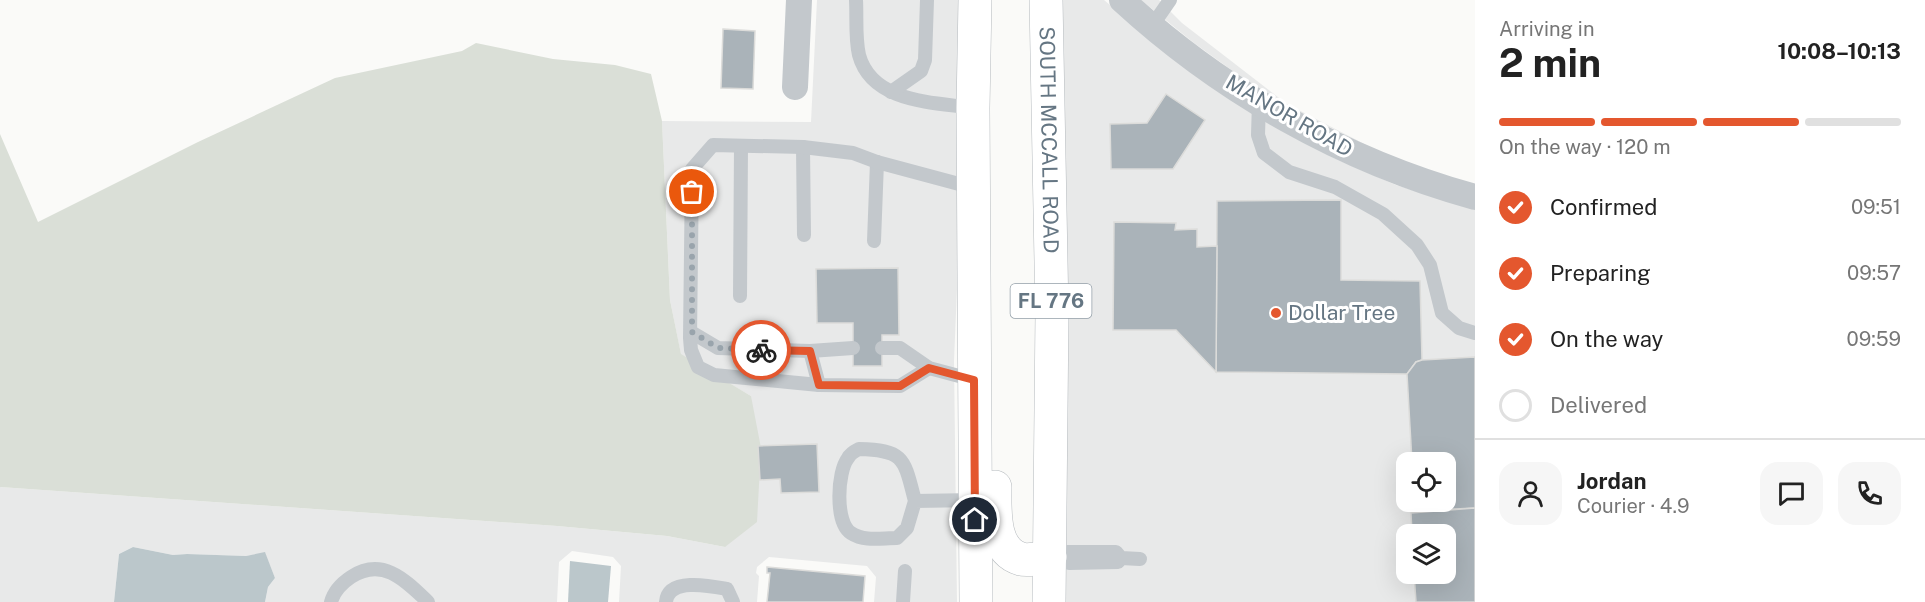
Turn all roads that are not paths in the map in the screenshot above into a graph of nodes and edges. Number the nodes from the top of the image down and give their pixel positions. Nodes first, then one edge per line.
1 (799, 0) edge
2 (856, 0) edge
3 (927, 0) edge
4 (975, 0) edge
5 (1046, 0) edge
6 (1122, 0) edge
7 (1170, 0) edge
8 (1152, 26) junction
9 (795, 87) dead end
10 (891, 92) junction
11 (1258, 102) junction
12 (973, 108) junction
13 (741, 146) junction
14 (803, 147) junction
15 (877, 162) junction
16 (974, 188) junction
17 (1475, 197) edge
18 (804, 235) dead end
19 (874, 241) dead end
20 (740, 296) dead end
21 (692, 332) junction
22 (1475, 333) edge
23 (853, 348) dead end
24 (882, 348) dead end
25 (810, 351) junction
26 (929, 368) junction
27 (974, 380) junction
28 (819, 385) junction
29 (975, 500) junction
30 (915, 501) junction
31 (1056, 557) junction
32 (1140, 559) dead end
33 (905, 571) dead end
34 (332, 602) edge
35 (428, 602) edge
36 (666, 602) edge
37 (733, 602) edge
38 (903, 602) edge
39 (976, 602) edge
40 (1049, 602) edge

1 - 9 street
2 - 10 lane
3 - 10 lane
4 - 12 main road
5 - 31 main road, SOUTH MCCALL ROAD / FL 776
6 - 8 street, MANOR ROAD
7 - 8 lane
8 - 11 street, MANOR ROAD
10 - 12 lane
11 - 17 street, MANOR ROAD
11 - 22 lane
12 - 16 main road
13 - 14 lane
13 - 20 lane
13 - 21 lane
14 - 15 lane
14 - 18 lane
15 - 16 lane
15 - 19 lane
16 - 27 main road
21 - 25 lane
21 - 28 lane
23 - 25 lane
24 - 26 lane
25 - 28 lane
26 - 27 lane
26 - 28 lane
27 - 29 main road
27 - 31 main road
29 - 30 lane
29 - 39 main road
30 - 30 lane
31 - 32 lane
31 - 40 main road, SOUTH MCCALL ROAD / FL 776
33 - 38 lane
34 - 35 lane
36 - 37 lane

